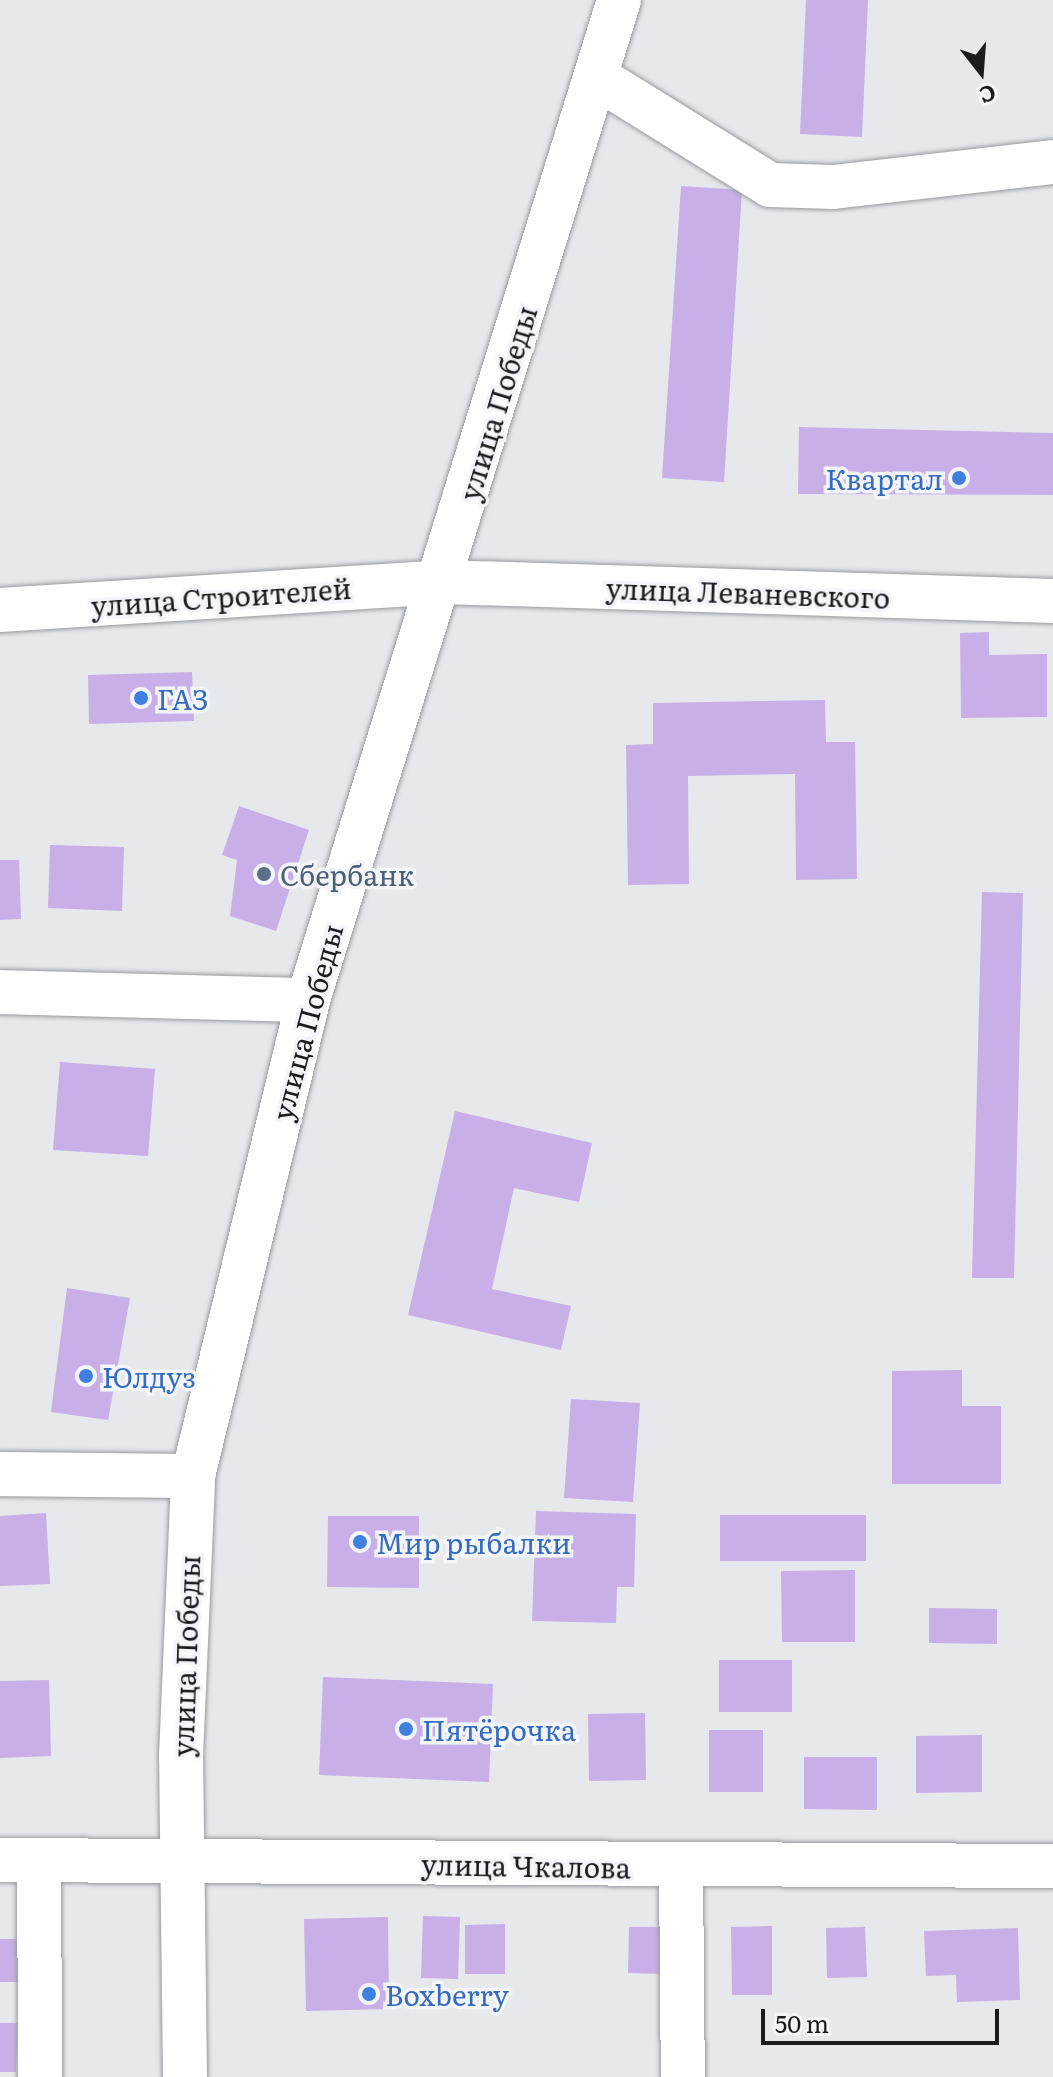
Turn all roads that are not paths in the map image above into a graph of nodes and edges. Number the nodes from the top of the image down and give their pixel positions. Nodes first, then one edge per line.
1 (619, 0) edge
2 (596, 77) junction
3 (1053, 162) edge
4 (443, 582) junction
5 (1053, 601) edge
6 (0, 610) edge
7 (0, 992) edge
8 (308, 1000) junction
9 (0, 1474) edge
10 (193, 1476) junction
11 (180, 1859) junction
12 (20, 1860) edge
13 (1053, 1866) edge
14 (681, 1867) junction
15 (40, 2077) edge
16 (185, 2077) edge
17 (683, 2077) edge

1 - 2 street, улица Победы
2 - 3 street
2 - 4 street, улица Победы
4 - 5 street, улица Леваневского
4 - 6 street, улица Строителей
4 - 8 street, улица Победы
7 - 8 street
8 - 10 street, улица Победы
9 - 10 street
10 - 11 street, улица Победы
11 - 12 street, улица Чкалова
11 - 14 street, улица Чкалова
11 - 16 street, улица Победы
12 - 15 street
13 - 14 street, улица Чкалова
14 - 17 street

